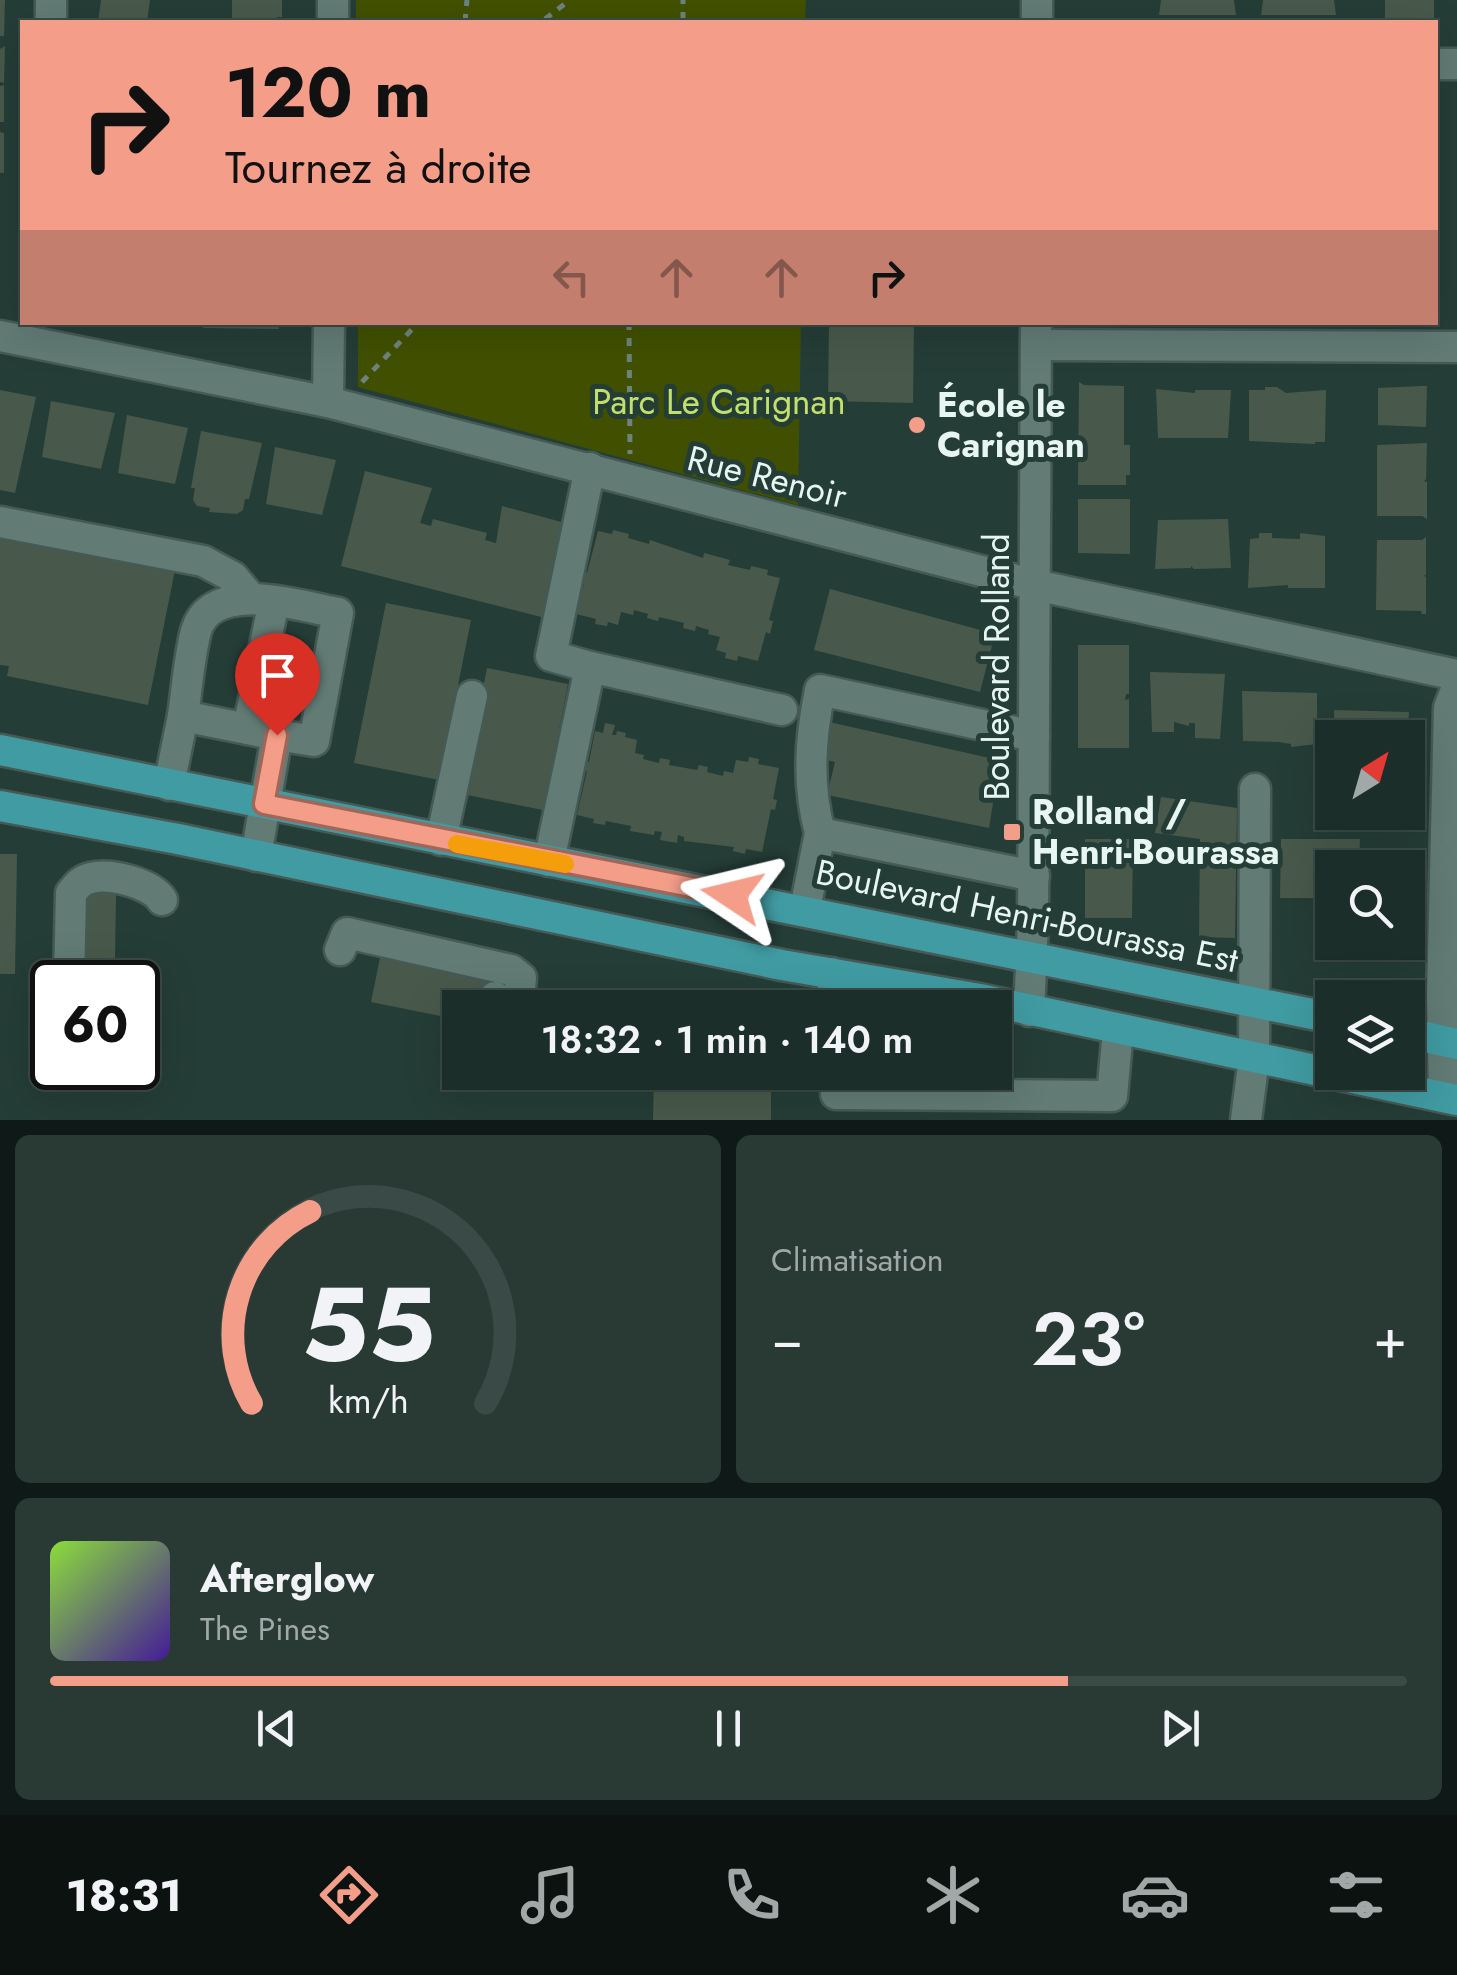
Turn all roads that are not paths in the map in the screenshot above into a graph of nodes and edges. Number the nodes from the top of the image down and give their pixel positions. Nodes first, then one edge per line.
1 (329, 325) edge
2 (48, 334) edge
3 (1036, 334) edge
4 (0, 336) edge
5 (1457, 347) edge
6 (328, 402) junction
7 (590, 468) junction
8 (0, 522) edge
9 (1035, 585) junction
10 (262, 599) junction
11 (590, 667) junction
12 (1457, 674) edge
13 (1457, 687) edge
14 (472, 696) dead end
15 (782, 710) dead end
16 (183, 716) junction
17 (263, 732) junction
18 (1034, 736) junction
19 (0, 750) edge
20 (170, 785) junction
21 (1255, 789) dead end
22 (264, 804) junction
23 (0, 806) edge
24 (820, 833) junction
25 (441, 840) junction
26 (256, 856) junction
27 (549, 861) junction
28 (1034, 876) junction
29 (162, 900) dead end
30 (805, 909) junction
31 (340, 950) dead end
32 (1032, 957) junction
33 (69, 960) edge
34 (832, 973) junction
35 (496, 990) edge
36 (833, 990) edge
37 (1255, 1001) junction
38 (1029, 1011) junction
39 (1315, 1014) edge
40 (1118, 1030) junction
41 (1425, 1037) edge
42 (1450, 1042) edge
43 (1254, 1058) junction
44 (836, 1090) edge
45 (1450, 1098) edge
46 (1113, 1108) edge
47 (1246, 1120) edge

1 - 6 street
2 - 4 street, Rue Renoir
2 - 6 street, Rue Renoir
3 - 5 street
3 - 9 street, Boulevard Rolland
6 - 7 street, Rue Renoir
7 - 9 street, Rue Renoir
7 - 11 street
8 - 10 street
9 - 12 street, Rue Renoir
9 - 18 street, Boulevard Rolland
10 - 16 street
10 - 17 street
10 - 17 street
11 - 15 street
11 - 27 street
13 - 42 street
14 - 25 street
16 - 17 street
16 - 20 street
17 - 22 street
18 - 24 street
18 - 28 street, Boulevard Rolland
19 - 20 main road, Boulevard Henri-Bourassa Est
20 - 22 main road, Boulevard Henri-Bourassa Est
21 - 37 street
22 - 25 main road, Boulevard Henri-Bourassa Est
22 - 26 street
23 - 26 main road
24 - 28 street
24 - 30 street
25 - 27 main road, Boulevard Henri-Bourassa Est
26 - 34 main road
27 - 30 main road, Boulevard Henri-Bourassa Est
28 - 32 street, Boulevard Rolland
29 - 33 street
30 - 32 main road, Boulevard Henri-Bourassa Est
31 - 35 street
32 - 37 main road, Boulevard Henri-Bourassa Est
32 - 38 street, Boulevard Rolland
34 - 36 street
34 - 38 main road
37 - 39 main road, Boulevard Henri-Bourassa Est
37 - 43 street
38 - 40 main road
40 - 43 main road
40 - 46 street
41 - 42 main road
42 - 45 street
43 - 45 main road
43 - 47 street
44 - 46 street

